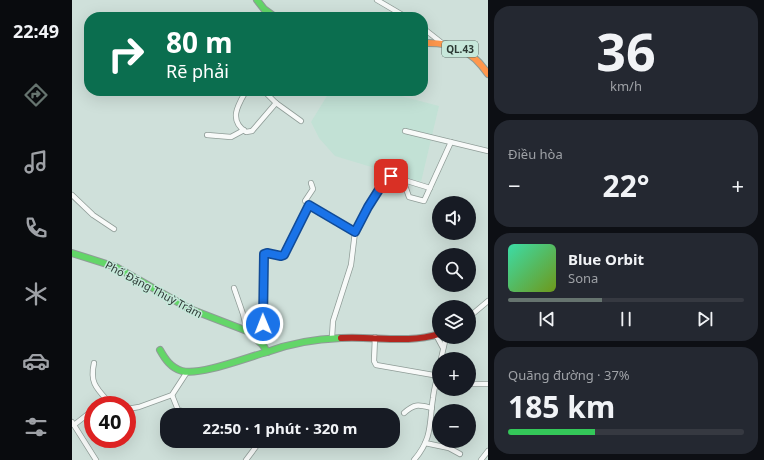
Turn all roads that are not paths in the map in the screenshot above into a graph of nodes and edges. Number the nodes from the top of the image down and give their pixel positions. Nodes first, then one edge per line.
1 (257, 0) edge
2 (377, 0) edge
3 (269, 12) edge
4 (397, 12) edge
5 (428, 32) edge
6 (428, 42) edge
7 (442, 43) junction
8 (488, 74) edge
9 (244, 96) edge
10 (269, 96) edge
11 (276, 103) junction
12 (301, 121) dead end
13 (244, 130) junction
14 (405, 131) dead end
15 (207, 135) dead end
16 (451, 142) junction
17 (488, 151) edge
18 (403, 180) junction
19 (311, 183) dead end
20 (430, 188) junction
21 (72, 195) edge
22 (309, 205) junction
23 (114, 229) dead end
24 (355, 232) junction
25 (72, 253) edge
26 (234, 288) dead end
27 (488, 301) edge
28 (476, 311) edge
29 (246, 331) junction
30 (432, 335) edge
31 (332, 337) junction
32 (375, 337) junction
33 (441, 344) edge
34 (444, 344) edge
35 (263, 345) junction
36 (443, 348) junction
37 (160, 350) dead end
38 (267, 352) junction
39 (442, 352) edge
40 (94, 364) dead end
41 (187, 372) junction
42 (432, 375) edge
43 (476, 384) edge
44 (488, 384) edge
45 (103, 396) edge
46 (172, 396) junction
47 (136, 408) edge
48 (177, 408) edge
49 (432, 408) joint
50 (404, 413) dead end
51 (84, 416) edge
52 (73, 424) edge
53 (425, 443) junction
54 (255, 448) edge
55 (488, 451) edge
56 (460, 454) dead end
57 (96, 460) edge
58 (246, 460) edge
59 (414, 460) edge
60 (481, 460) edge

1 - 3 street
2 - 4 street
5 - 7 street
6 - 7 street, QL.43
7 - 8 street, QL.43
9 - 13 street
10 - 11 street
11 - 12 street
11 - 13 street
13 - 15 street
14 - 16 street
16 - 17 street
16 - 20 street
18 - 20 street
18 - 20 street
18 - 24 street
19 - 22 street
21 - 23 street
22 - 24 street
22 - 35 street
24 - 31 street
25 - 29 street, Phố Đặng Thuỳ Trâm
26 - 29 street
27 - 28 street
29 - 35 street, Phố Đặng Thuỳ Trâm
30 - 32 street
31 - 32 street
31 - 38 street
32 - 42 street
33 - 36 street
34 - 36 street
35 - 38 street, Phố Đặng Thuỳ Trâm
36 - 39 street
37 - 41 street
38 - 41 street
40 - 45 street
41 - 46 street
43 - 44 street
46 - 47 street
46 - 48 street
49 - 50 street
49 - 53 street
51 - 52 street
52 - 57 street
53 - 56 street
53 - 59 street
54 - 58 street
55 - 60 street

